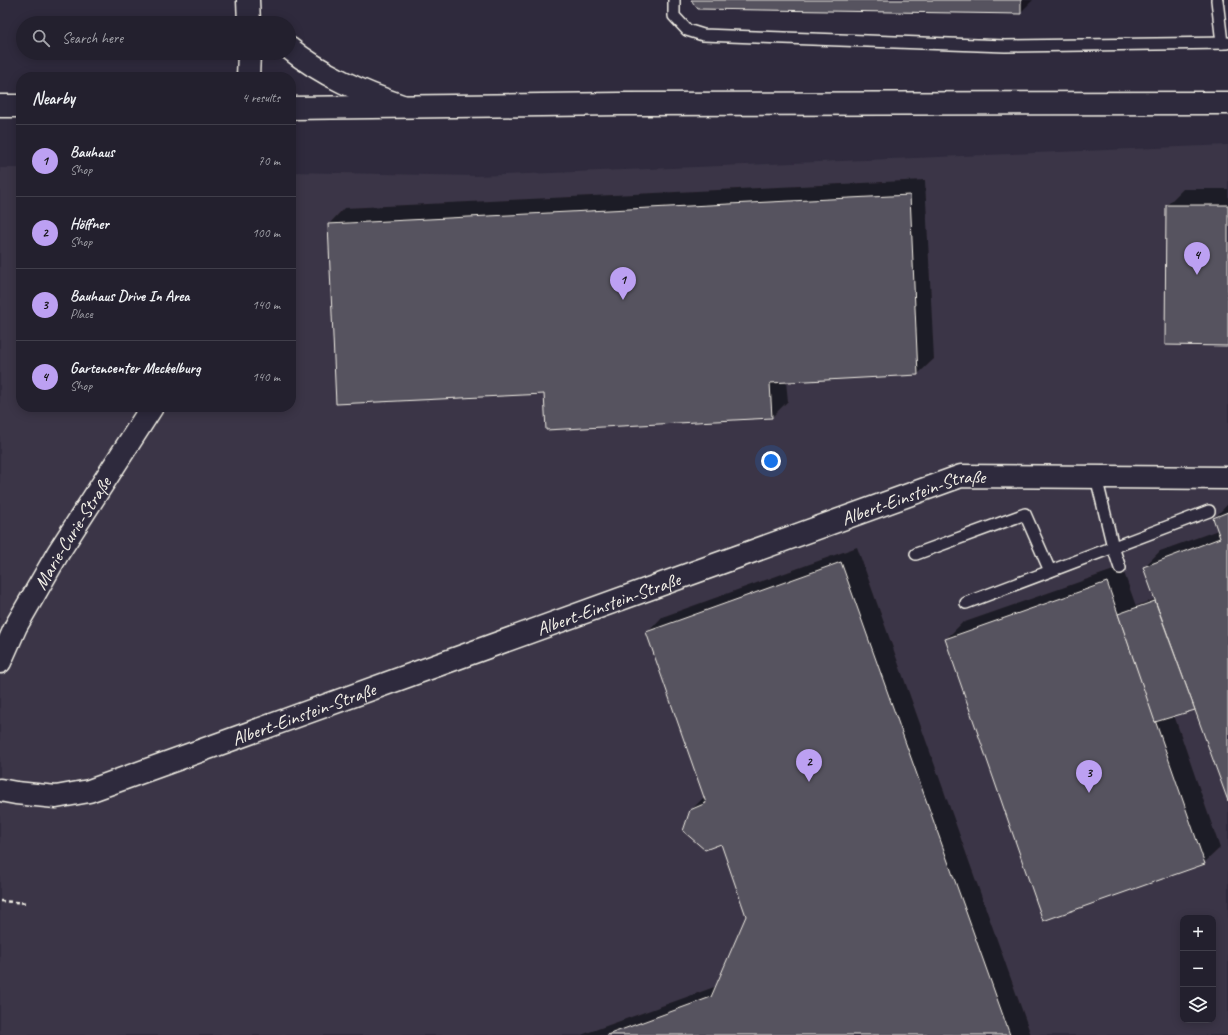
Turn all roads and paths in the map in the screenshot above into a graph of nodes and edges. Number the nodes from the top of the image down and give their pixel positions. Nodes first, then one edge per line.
1 (674, 0) edge
2 (1217, 0) edge
3 (1225, 43) edge
4 (296, 53) edge
5 (249, 60) edge
6 (248, 72) edge
7 (1228, 104) edge
8 (0, 106) edge
9 (16, 106) edge
10 (405, 107) junction
11 (296, 108) edge
12 (149, 412) edge
13 (1096, 476) junction
14 (1228, 478) edge
15 (1209, 510) dead end
16 (1113, 547) junction
17 (916, 554) dead end
18 (1120, 568) dead end
19 (1050, 571) junction
20 (966, 604) dead end
21 (0, 662) edge
22 (0, 790) edge
23 (0, 901) edge
24 (27, 903) dead end

1 - 3 lane
2 - 3 lane
4 - 10 street
5 - 6 street
7 - 10 street
8 - 9 street
10 - 11 street
12 - 21 street, Marie-Curie-Straße
13 - 14 street, Albert-Einstein-Straße
13 - 16 lane
13 - 22 street, Albert-Einstein-Straße
15 - 16 lane
16 - 18 lane
16 - 19 lane
17 - 19 lane
19 - 20 lane
23 - 24 path

